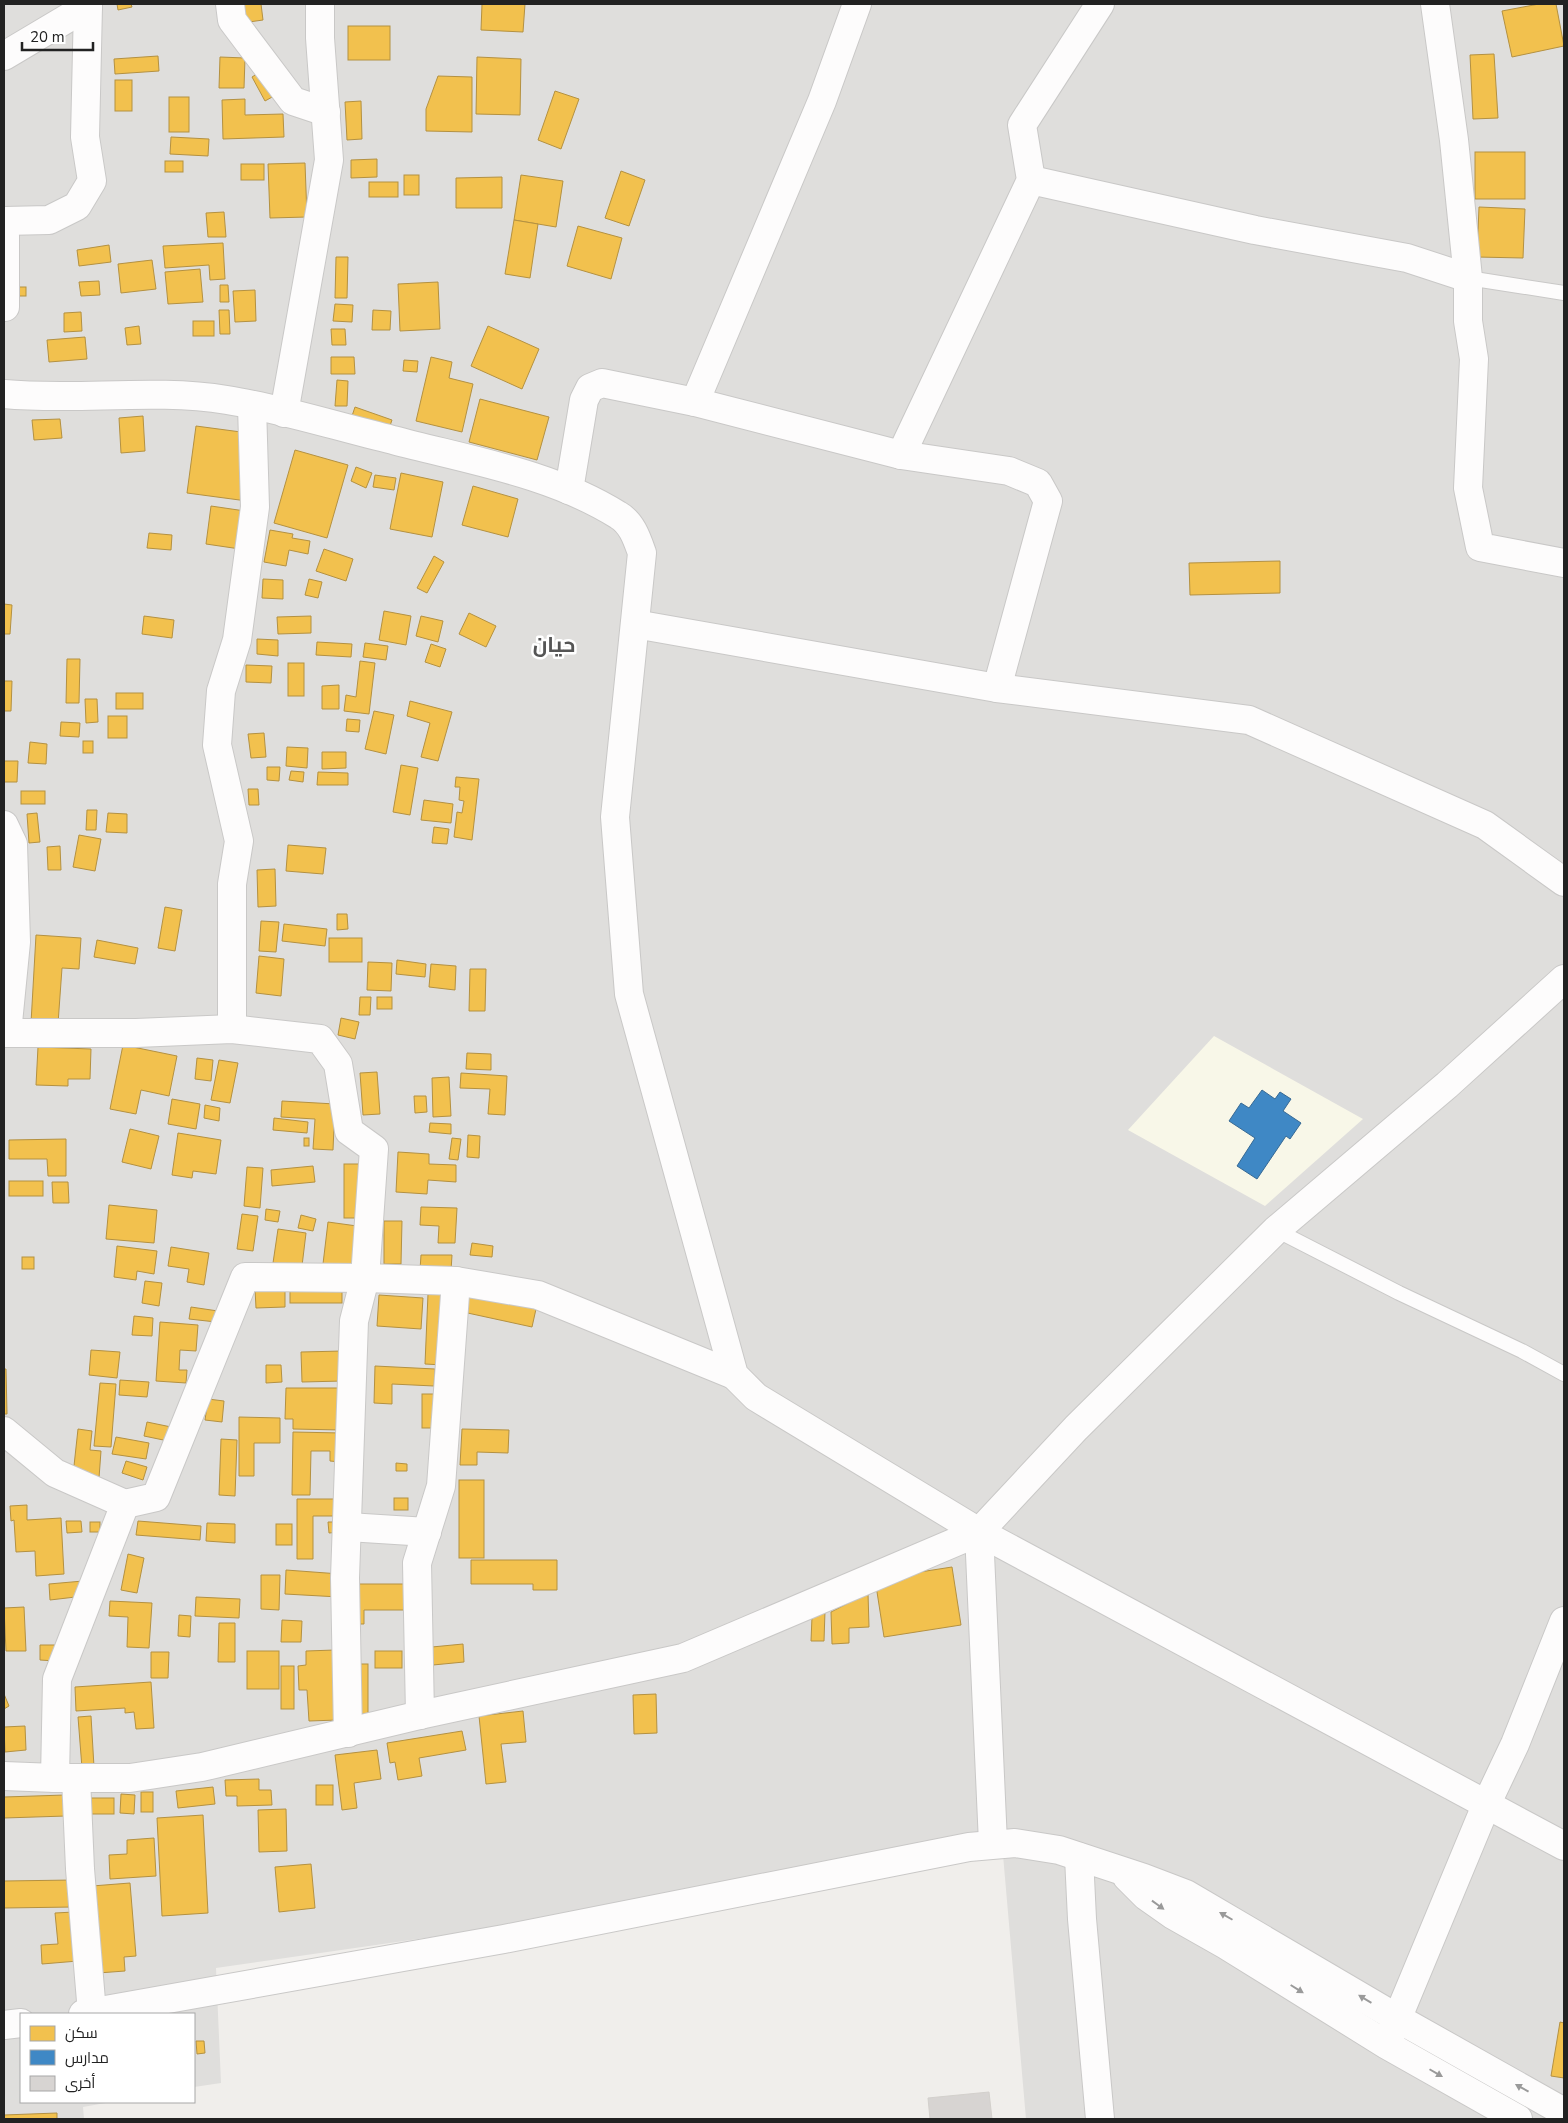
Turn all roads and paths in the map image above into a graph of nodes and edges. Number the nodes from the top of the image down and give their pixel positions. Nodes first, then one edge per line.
1 (230, 4) edge
2 (320, 4) edge
3 (857, 4) edge
4 (1100, 4) edge
5 (1435, 4) edge
6 (88, 5) edge
7 (4, 56) edge
8 (326, 112) junction
9 (1031, 180) junction
10 (4, 221) edge
11 (4, 233) edge
12 (1468, 278) junction
13 (1564, 292) edge
14 (5, 307) dead end
15 (4, 394) edge
16 (695, 402) junction
17 (252, 406) junction
18 (284, 413) junction
19 (900, 455) junction
20 (569, 490) junction
21 (1564, 563) edge
22 (635, 624) junction
23 (997, 688) junction
24 (4, 825) edge
25 (1564, 882) edge
26 (1564, 978) edge
27 (232, 1029) junction
28 (5, 1033) edge
29 (1276, 1230) junction
30 (365, 1278) junction
31 (456, 1281) junction
32 (1564, 1374) edge
33 (734, 1375) junction
34 (4, 1431) edge
35 (125, 1504) junction
36 (348, 1527) junction
37 (427, 1532) junction
38 (979, 1532) junction
39 (1564, 1621) edge
40 (420, 1716) junction
41 (348, 1733) junction
42 (4, 1776) edge
43 (65, 1778) junction
44 (1487, 1803) junction
45 (993, 1843) junction
46 (1564, 1846) edge
47 (1080, 1857) junction
48 (1122, 1872) junction
49 (88, 2013) edge
50 (93, 2013) edge
51 (1397, 2018) junction
52 (20, 2023) edge
53 (4, 2025) edge
54 (1387, 2044) junction
55 (1564, 2112) edge
56 (1100, 2119) edge
57 (1518, 2119) edge

1 - 8 street
2 - 8 street
3 - 16 street
4 - 9 street
5 - 12 street
6 - 7 street
6 - 10 street
8 - 18 street
9 - 12 street
9 - 19 street
11 - 14 street
12 - 13 lane
12 - 21 street
15 - 17 street
16 - 19 street
16 - 20 street
17 - 18 street
17 - 27 street
18 - 20 street
19 - 23 street
20 - 22 street
22 - 23 street
22 - 33 street
23 - 25 street
24 - 28 street
26 - 29 street
27 - 28 street
27 - 30 street
29 - 32 lane
29 - 38 street
30 - 31 street
30 - 35 street
30 - 36 street
31 - 33 street
31 - 37 street
33 - 38 street
34 - 35 street
35 - 43 street
36 - 37 street
36 - 41 street
37 - 40 street
38 - 40 street
38 - 44 street
38 - 45 street
39 - 44 street
40 - 41 street
41 - 43 street
42 - 43 street
43 - 49 street
44 - 46 street
44 - 51 street
45 - 47 street
45 - 50 street
47 - 48 street
47 - 56 street
51 -> 48 street
48 -> 54 street
51 - 54 street
55 -> 51 street
52 - 53 street
54 -> 57 street

